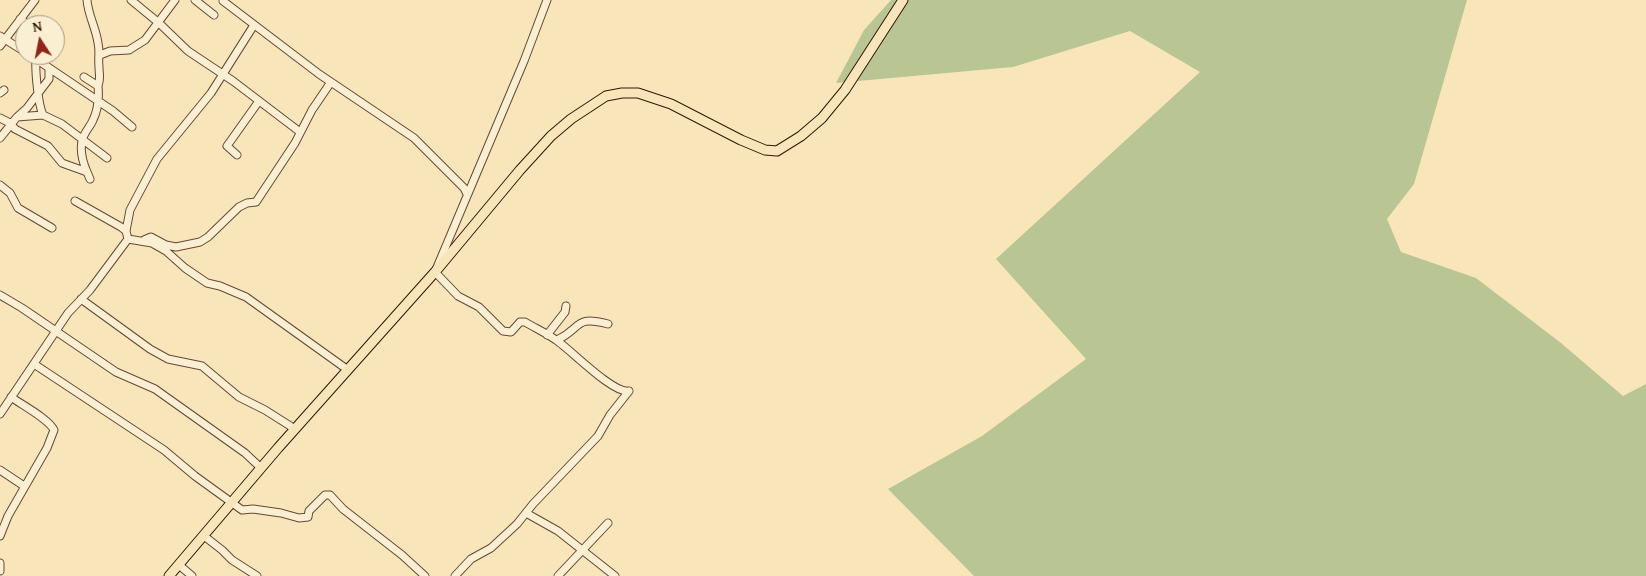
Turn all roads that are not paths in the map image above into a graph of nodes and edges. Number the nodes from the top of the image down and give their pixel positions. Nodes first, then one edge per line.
1 (35, 0) edge
2 (87, 0) edge
3 (131, 0) edge
4 (175, 0) edge
5 (195, 0) edge
6 (547, 0) edge
7 (903, 0) edge
8 (222, 1) dead end
9 (214, 14) dead end
10 (23, 15) edge
11 (160, 23) junction
12 (15, 24) edge
13 (254, 25) junction
14 (3, 37) edge
15 (15, 45) edge
16 (0, 46) edge
17 (100, 55) junction
18 (35, 65) edge
19 (44, 65) edge
20 (49, 69) junction
21 (222, 74) junction
22 (84, 78) dead end
23 (331, 82) junction
24 (98, 86) junction
25 (38, 92) junction
26 (259, 101) junction
27 (98, 103) junction
28 (43, 115) junction
29 (16, 117) junction
30 (0, 118) edge
31 (10, 123) junction
32 (132, 127) dead end
33 (300, 132) junction
34 (0, 138) edge
35 (82, 140) junction
36 (237, 155) dead end
37 (107, 158) dead end
38 (0, 185) edge
39 (467, 194) junction
40 (75, 201) dead end
41 (52, 228) dead end
42 (126, 231) junction
43 (128, 240) junction
44 (144, 240) junction
45 (434, 272) junction
46 (0, 295) edge
47 (81, 299) junction
48 (566, 306) dead end
49 (608, 324) dead end
50 (55, 331) junction
51 (546, 335) junction
52 (556, 340) junction
53 (34, 364) junction
54 (348, 370) junction
55 (11, 398) junction
56 (0, 414) edge
57 (295, 429) junction
58 (261, 468) junction
59 (0, 470) edge
60 (24, 486) junction
61 (232, 503) junction
62 (526, 513) junction
63 (3, 517) edge
64 (608, 523) dead end
65 (0, 536) edge
66 (204, 536) junction
67 (583, 550) junction
68 (0, 563) edge
69 (179, 565) junction
70 (0, 571) edge
71 (170, 576) edge
72 (192, 576) edge
73 (257, 576) edge
74 (425, 576) edge
75 (455, 576) edge
76 (558, 576) edge
77 (615, 576) edge

1 - 10 street
2 - 17 street
3 - 11 street
4 - 11 street
5 - 9 street
6 - 39 street
7 - 45 main road
8 - 13 street
11 - 17 street
11 - 21 street
12 - 14 street
13 - 21 street
13 - 23 street
14 - 15 street
14 - 16 street
17 - 24 street
18 - 25 street
19 - 20 street
20 - 25 street
20 - 27 street
21 - 26 street
21 - 42 street
22 - 24 street
23 - 33 street
23 - 39 street
24 - 27 street
25 - 28 street
25 - 29 street
26 - 33 street
26 - 36 street
27 - 32 street
27 - 35 street
28 - 29 street
28 - 35 street
29 - 31 street
30 - 31 street
31 - 34 street
31 - 35 street
33 - 44 street
35 - 37 street
38 - 41 street
39 - 45 street
40 - 42 street
42 - 43 street
43 - 44 street
43 - 47 street
44 - 54 street
45 - 51 street
45 - 54 main road
46 - 50 street
47 - 50 street
47 - 57 street
48 - 51 street
49 - 52 street
50 - 53 street
50 - 58 street
51 - 52 street
52 - 62 street
53 - 55 street
53 - 61 street
54 - 57 main road
55 - 56 street
55 - 60 street
57 - 58 main road
58 - 61 main road
59 - 60 street
60 - 63 street
61 - 66 main road
61 - 74 street
62 - 67 street
62 - 75 street
63 - 65 street
64 - 67 street
66 - 69 main road
66 - 73 street
67 - 76 street
67 - 77 street
68 - 70 street
69 - 71 main road
69 - 72 street

